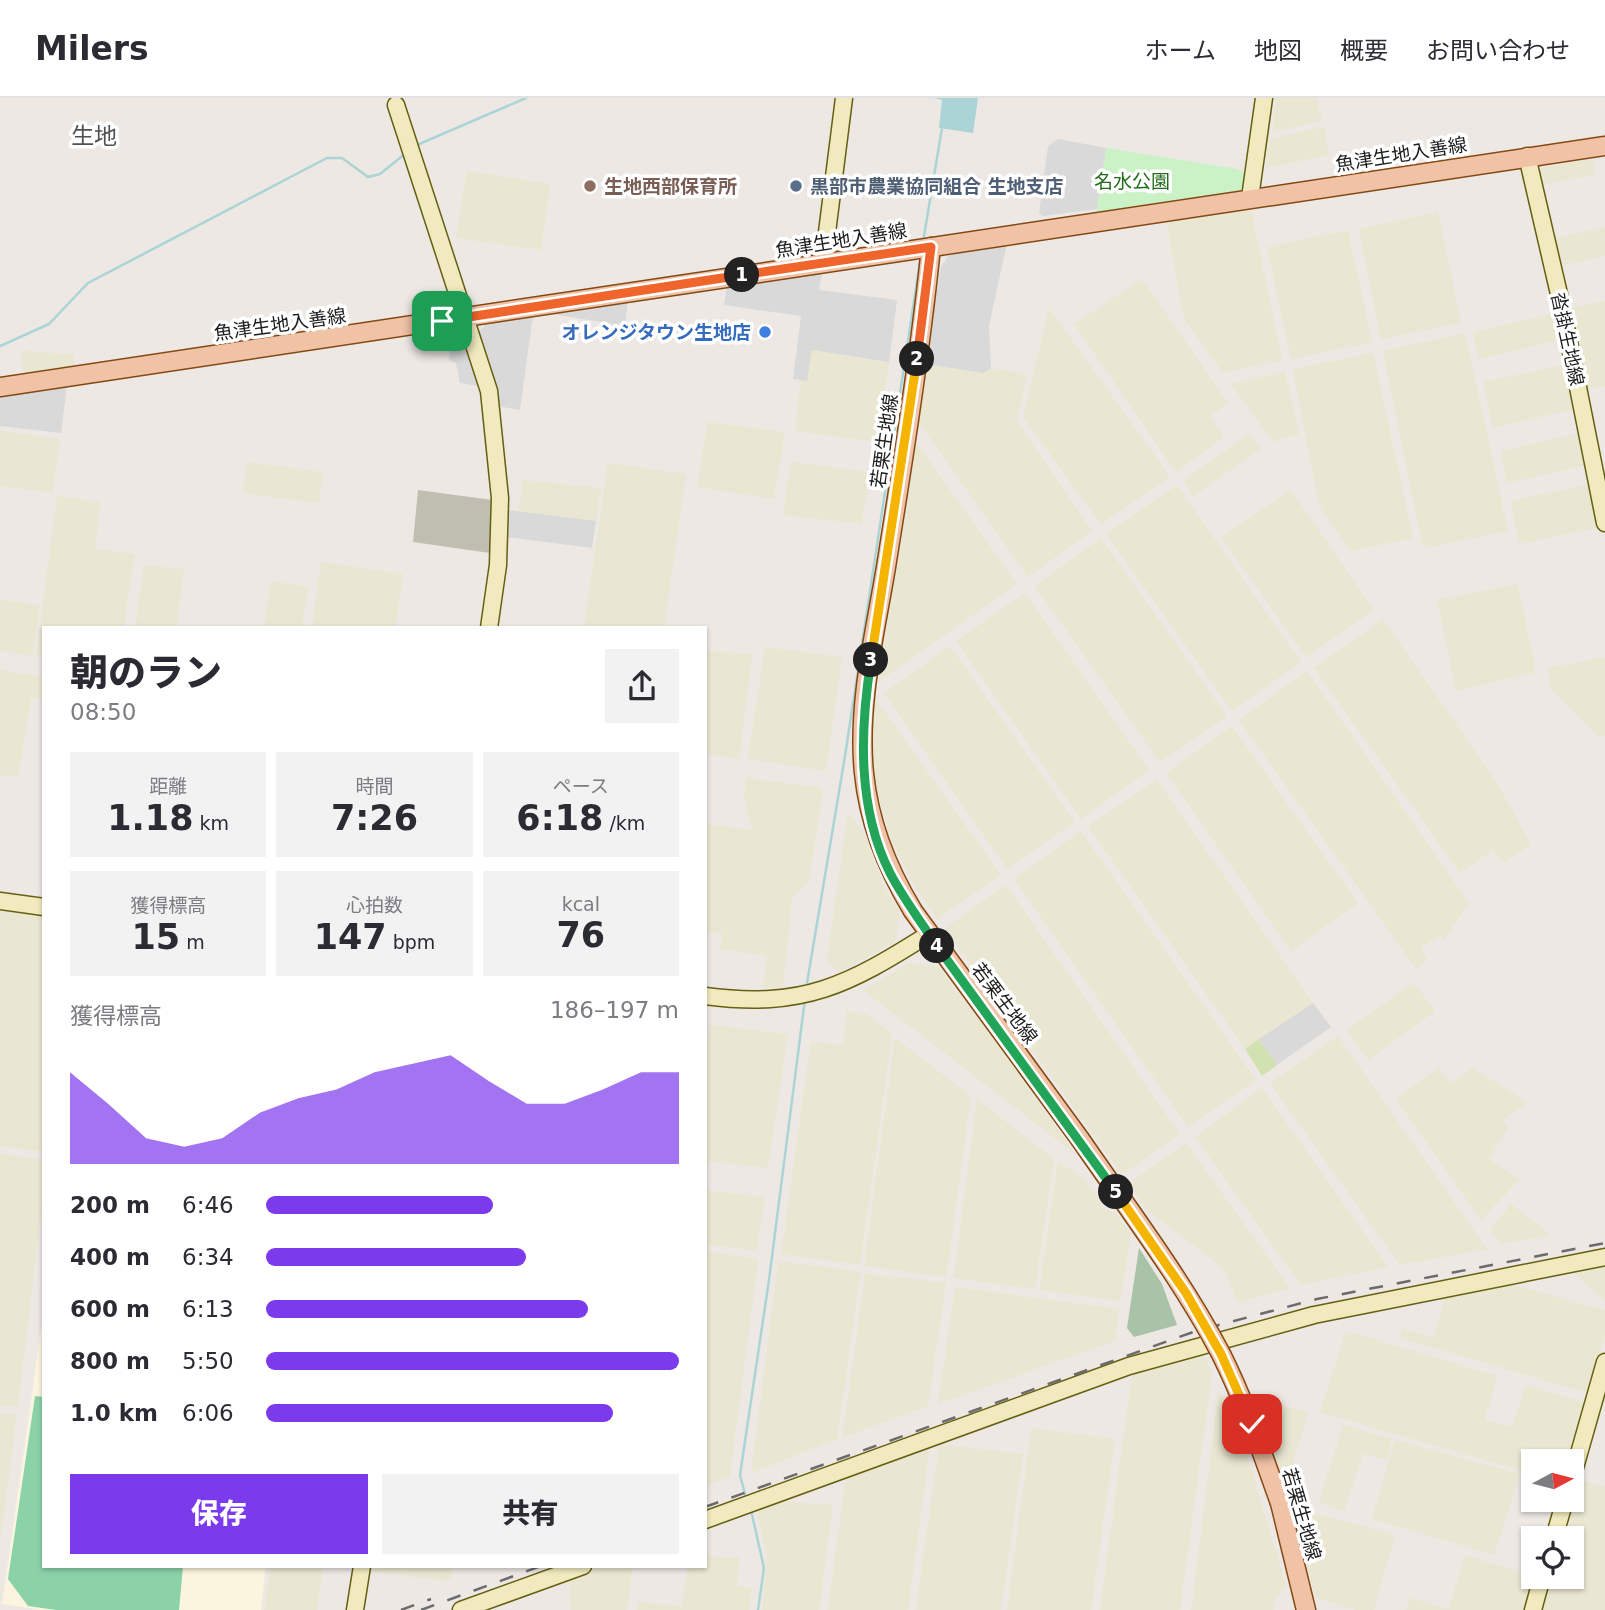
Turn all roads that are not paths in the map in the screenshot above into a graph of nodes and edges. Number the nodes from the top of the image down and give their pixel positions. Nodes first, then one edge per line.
1 (844, 98) edge
2 (1264, 98) edge
3 (396, 105) dead end
4 (1605, 146) edge
5 (1527, 156) junction
6 (1250, 198) junction
7 (931, 247) junction
8 (823, 264) junction
9 (467, 318) junction
10 (0, 387) edge
11 (1605, 523) edge
12 (489, 626) edge
13 (0, 901) edge
14 (42, 907) edge
15 (929, 934) junction
16 (707, 996) edge
17 (1605, 1257) edge
18 (1605, 1362) edge
19 (1580, 1449) edge
20 (707, 1519) edge
21 (362, 1568) edge
22 (577, 1568) edge
23 (1539, 1589) edge
24 (355, 1610) edge
25 (461, 1610) edge
26 (1306, 1610) edge
27 (1533, 1610) edge

1 - 8 street
2 - 6 street
3 - 9 street
4 - 5 main road, 魚津生地入善線
5 - 6 main road, 魚津生地入善線
5 - 11 street, 沓掛生地線
6 - 7 main road, 魚津生地入善線
7 - 8 main road, 魚津生地入善線
7 - 15 main road, 若栗生地線
8 - 9 main road, 魚津生地入善線
9 - 10 main road, 魚津生地入善線
9 - 12 street
13 - 14 street
15 - 16 street
15 - 26 main road, 若栗生地線, bridge
17 - 20 street
18 - 19 street
21 - 24 street
22 - 25 street
23 - 27 street

